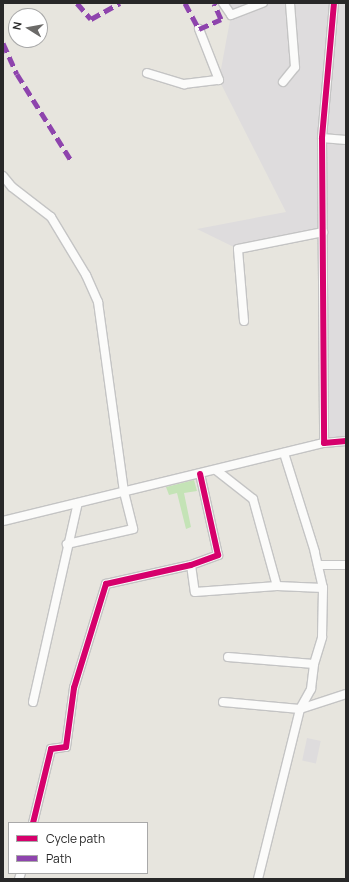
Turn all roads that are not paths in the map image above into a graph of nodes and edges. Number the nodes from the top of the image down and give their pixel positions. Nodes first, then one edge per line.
1 (222, 3) edge
2 (263, 3) edge
3 (290, 3) edge
4 (334, 3) edge
5 (199, 29) dead end
6 (146, 73) dead end
7 (283, 82) dead end
8 (322, 138) junction
9 (346, 140) edge
10 (3, 176) edge
11 (323, 232) junction
12 (244, 321) dead end
13 (346, 440) edge
14 (324, 444) junction
15 (284, 453) junction
16 (216, 470) junction
17 (200, 474) junction
18 (124, 492) junction
19 (78, 503) junction
20 (3, 521) edge
21 (67, 544) junction
22 (191, 565) junction
23 (318, 565) junction
24 (346, 565) edge
25 (277, 586) junction
26 (323, 588) junction
27 (228, 657) dead end
28 (314, 664) junction
29 (346, 694) edge
30 (33, 702) dead end
31 (223, 702) dead end
32 (300, 709) junction
33 (33, 822) edge
34 (258, 879) edge

1 - 2 street
3 - 7 street
4 - 8 street
5 - 6 street
8 - 9 street
8 - 11 street
10 - 18 street
11 - 12 street
11 - 14 street
13 - 14 street
14 - 15 street
15 - 16 street
15 - 23 street
16 - 17 street
16 - 25 street
17 - 18 street
17 - 22 street
18 - 19 street
18 - 21 street
19 - 20 street
19 - 21 street
21 - 30 street
22 - 25 street
22 - 33 street
23 - 24 street
23 - 26 street
25 - 26 street
26 - 28 street
27 - 28 street
28 - 32 street
29 - 32 street
31 - 32 street
32 - 34 street

